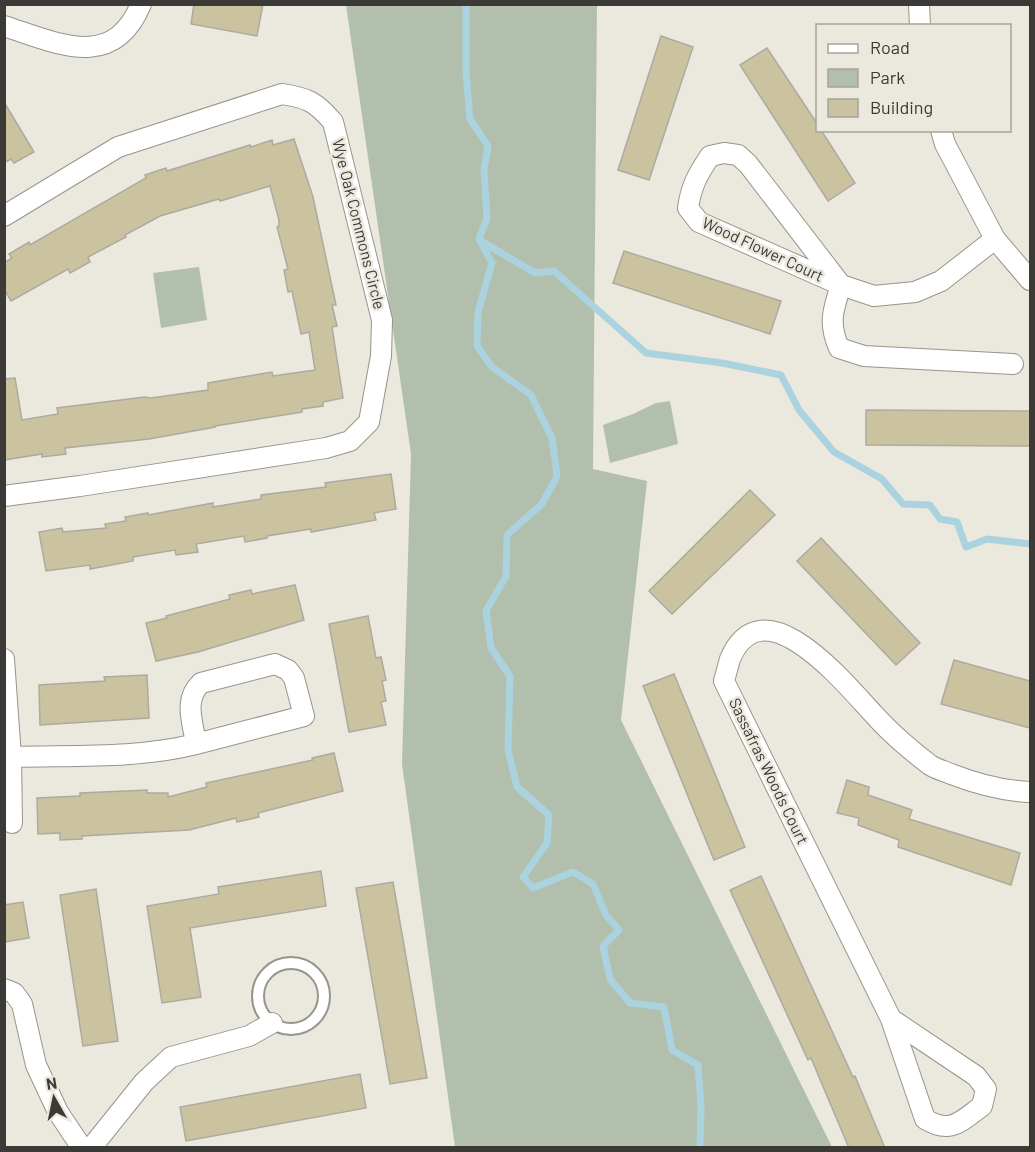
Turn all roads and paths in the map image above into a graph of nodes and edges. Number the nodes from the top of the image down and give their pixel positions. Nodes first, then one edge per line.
1 (141, 4) edge
2 (919, 4) edge
3 (920, 24) edge
4 (4, 26) edge
5 (942, 132) edge
6 (4, 216) edge
7 (995, 239) junction
8 (1030, 280) edge
9 (841, 285) junction
10 (1013, 364) dead end
11 (4, 496) edge
12 (4, 659) edge
13 (196, 744) junction
14 (11, 757) junction
15 (1030, 792) edge
16 (12, 823) dead end
17 (4, 989) edge
18 (891, 1019) junction
19 (272, 1023) junction
20 (82, 1148) edge
21 (91, 1148) edge

1 - 4 street
2 - 3 street
5 - 7 street
6 - 11 street, Wye Oak Commons Circle
7 - 8 street
7 - 9 street, Wood Flower Court
9 - 9 street, Wood Flower Court
9 - 10 street, Wood Flower Court
12 - 14 street
13 - 13 street
13 - 14 street
14 - 16 street
15 - 18 street, Sassafras Woods Court
17 - 20 street
18 - 18 street, Sassafras Woods Court
19 - 19 lane
19 - 21 street

